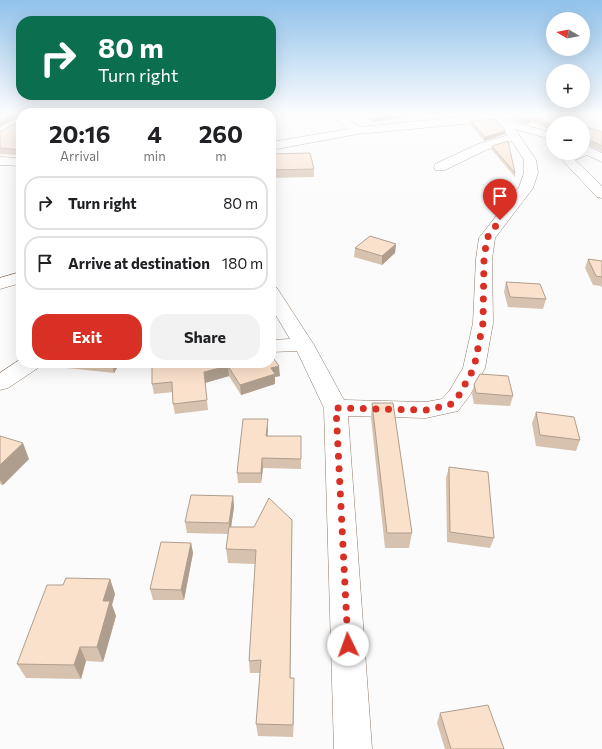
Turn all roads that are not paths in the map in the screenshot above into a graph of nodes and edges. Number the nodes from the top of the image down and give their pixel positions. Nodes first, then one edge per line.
1 (474, 150) edge
2 (523, 150) edge
3 (590, 153) edge
4 (602, 158) edge
5 (568, 160) edge
6 (1, 161) edge
7 (16, 162) edge
8 (440, 167) dead end
9 (602, 194) edge
10 (16, 279) edge
11 (0, 284) edge
12 (276, 300) edge
13 (304, 345) junction
14 (276, 346) edge
15 (22, 368) edge
16 (0, 383) edge
17 (336, 408) junction
18 (353, 749) edge

1 - 8 street
2 - 17 street
3 - 4 street
5 - 9 street
6 - 7 street
10 - 11 street
12 - 13 street
13 - 14 street
13 - 17 street
15 - 16 street
17 - 18 street

